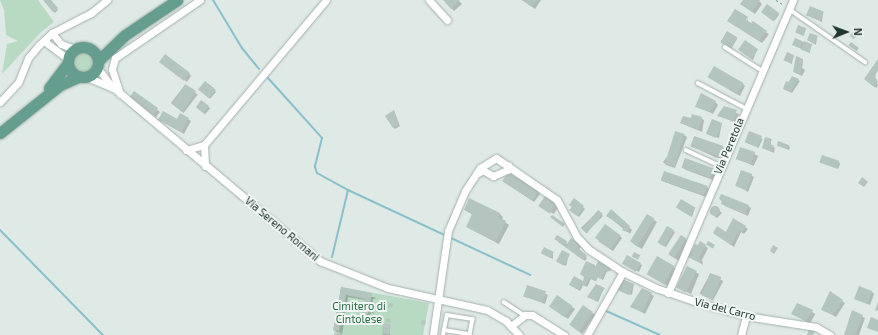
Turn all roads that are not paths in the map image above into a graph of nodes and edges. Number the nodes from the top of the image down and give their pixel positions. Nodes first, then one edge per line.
1 (107, 0) edge
2 (177, 0) edge
3 (200, 0) edge
4 (326, 0) edge
5 (429, 0) edge
6 (793, 0) edge
7 (788, 9) junction
8 (447, 20) dead end
9 (52, 33) junction
10 (125, 35) junction
11 (44, 41) junction
12 (725, 47) dead end
13 (75, 49) junction
14 (89, 49) junction
15 (68, 62) junction
16 (865, 62) dead end
17 (98, 64) junction
18 (761, 70) junction
19 (82, 77) junction
20 (698, 83) dead end
21 (117, 92) junction
22 (0, 102) edge
23 (31, 107) junction
24 (745, 108) junction
25 (1, 132) edge
26 (204, 145) junction
27 (186, 150) junction
28 (686, 150) dead end
29 (508, 165) junction
30 (205, 166) junction
31 (721, 166) junction
32 (476, 175) junction
33 (623, 272) junction
34 (668, 293) junction
35 (438, 298) junction
36 (504, 302) dead end
37 (525, 315) junction
38 (746, 316) junction
39 (435, 323) junction
40 (445, 324) junction
41 (511, 326) junction
42 (444, 330) junction
43 (433, 335) edge
44 (443, 335) edge
45 (470, 335) edge
46 (519, 335) edge
47 (564, 335) edge
48 (587, 335) edge
49 (741, 335) edge
50 (830, 335) edge

1 - 9 street
2 - 10 main road
3 - 21 street
4 - 26 street
5 - 8 street
6 - 7 street, Via Peretola
7 - 16 lane
7 - 18 street, Via Peretola
9 - 11 street
9 - 13 street
10 - 14 main road
10 - 17 main road
11 - 15 street
11 - 22 street
12 - 18 lane
13 - 14 main road
13 - 15 main road
14 - 17 main road
15 - 19 main road
15 - 23 main road
17 - 19 main road
17 - 21 street
18 - 24 street, Via Peretola
19 - 21 street
19 - 23 main road
20 - 24 lane
21 - 27 street, Via Sereno Romani
23 - 25 main road
24 - 31 street, Via Peretola
26 - 27 street
26 - 30 street
27 - 30 street, Via Sereno Romani
28 - 31 lane
29 - 32 street
29 - 32 street
29 - 33 street, Via del Carro
30 - 35 street, Via Sereno Romani
31 - 34 street, Via Peretola
32 - 35 street
33 - 34 street, Via del Carro
33 - 48 street
34 - 38 street, Via del Carro
35 - 39 street
35 - 41 street, Via Sereno Romani
36 - 37 lane
37 - 41 street
37 - 47 street
38 - 49 street
38 - 50 street, Via del Carro
39 - 40 lane
39 - 43 street
40 - 42 lane
40 - 45 lane
41 - 46 street, Via Sereno Romani
42 - 44 lane
42 - 45 lane

